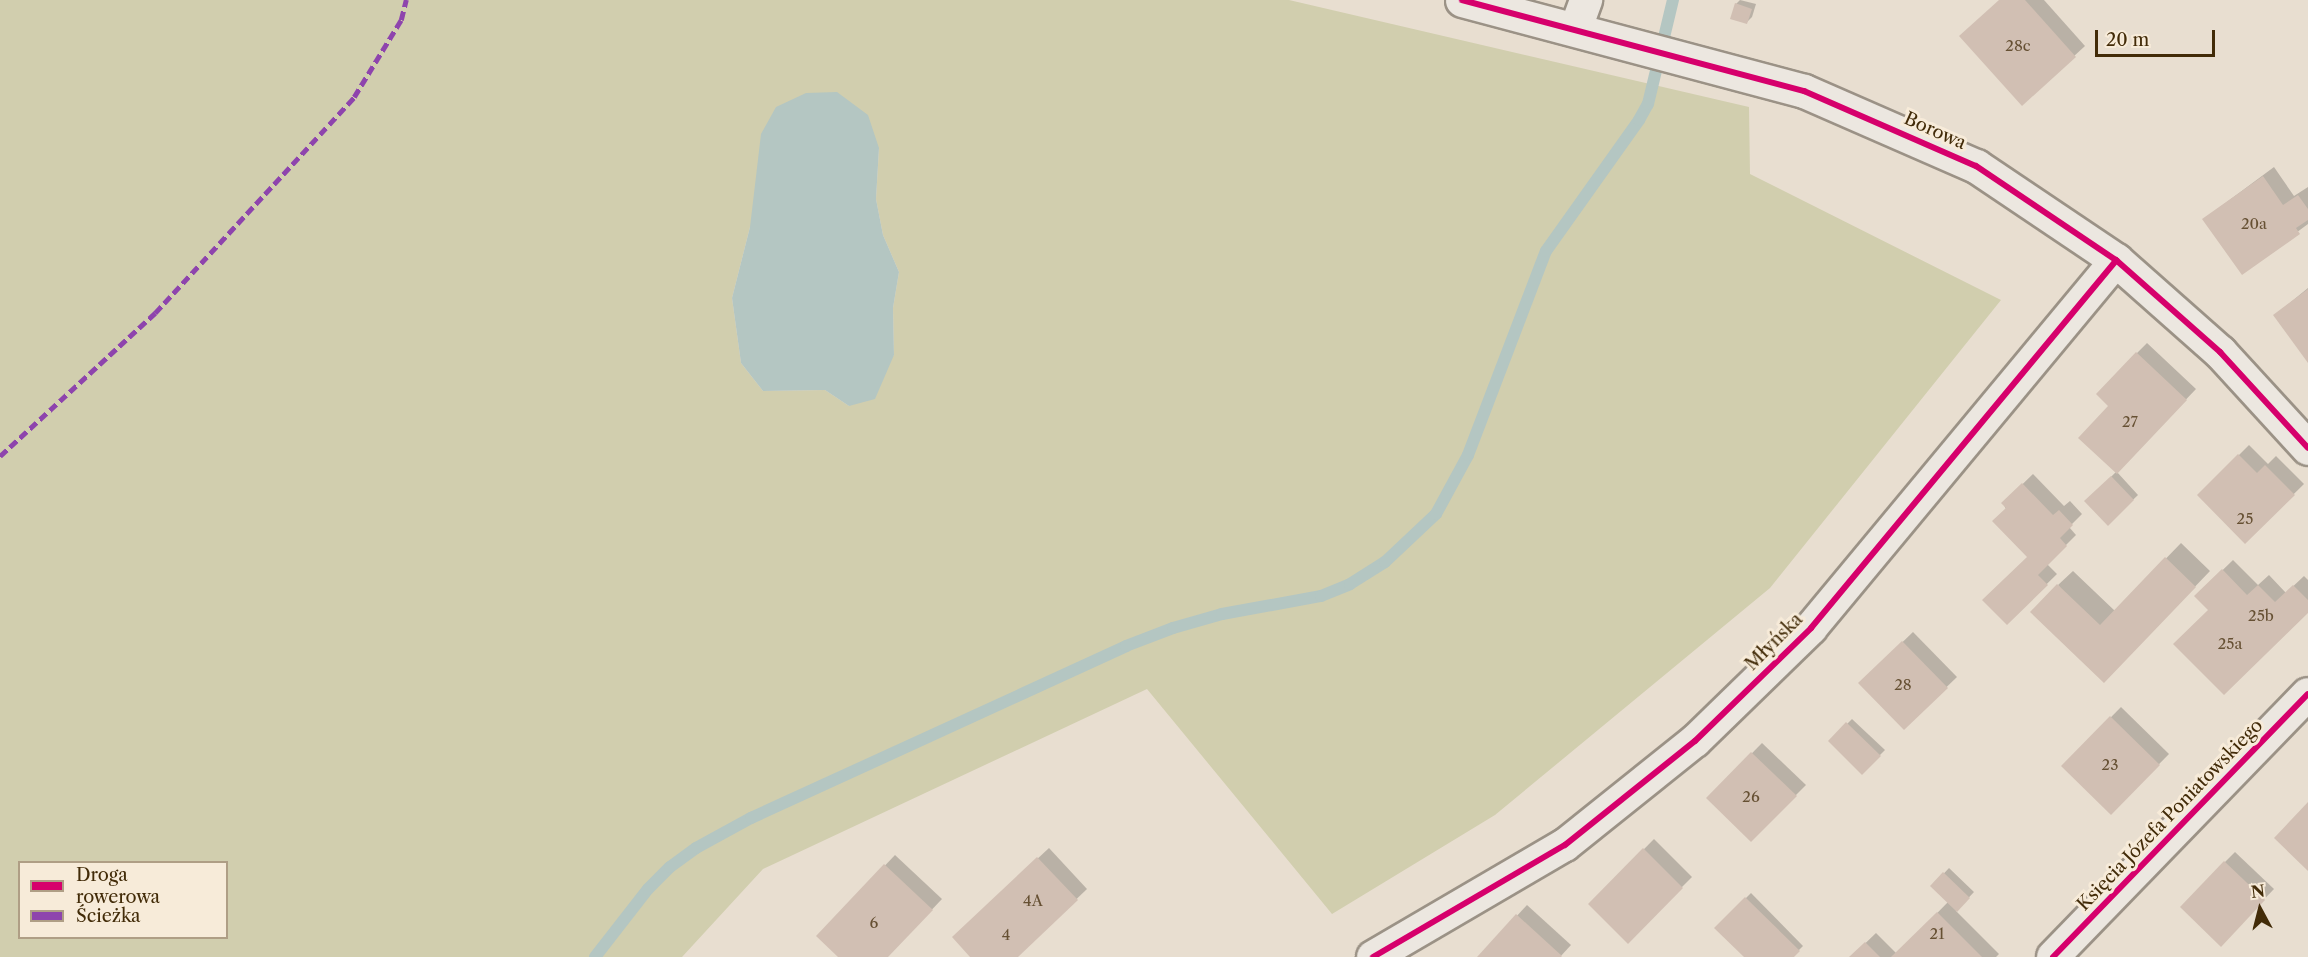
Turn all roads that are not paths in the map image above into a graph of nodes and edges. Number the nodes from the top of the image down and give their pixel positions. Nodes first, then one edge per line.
1 (1462, 0) edge
2 (1581, 14) edge
3 (2116, 260) junction
4 (2308, 448) edge
5 (2308, 694) edge
6 (1373, 957) edge
7 (2053, 957) edge

1 - 2 street, Borowa
2 - 3 street, Borowa
3 - 4 street, Borowa
3 - 6 street, Młyńska
5 - 7 street, Księcia Józefa Poniatowskiego

